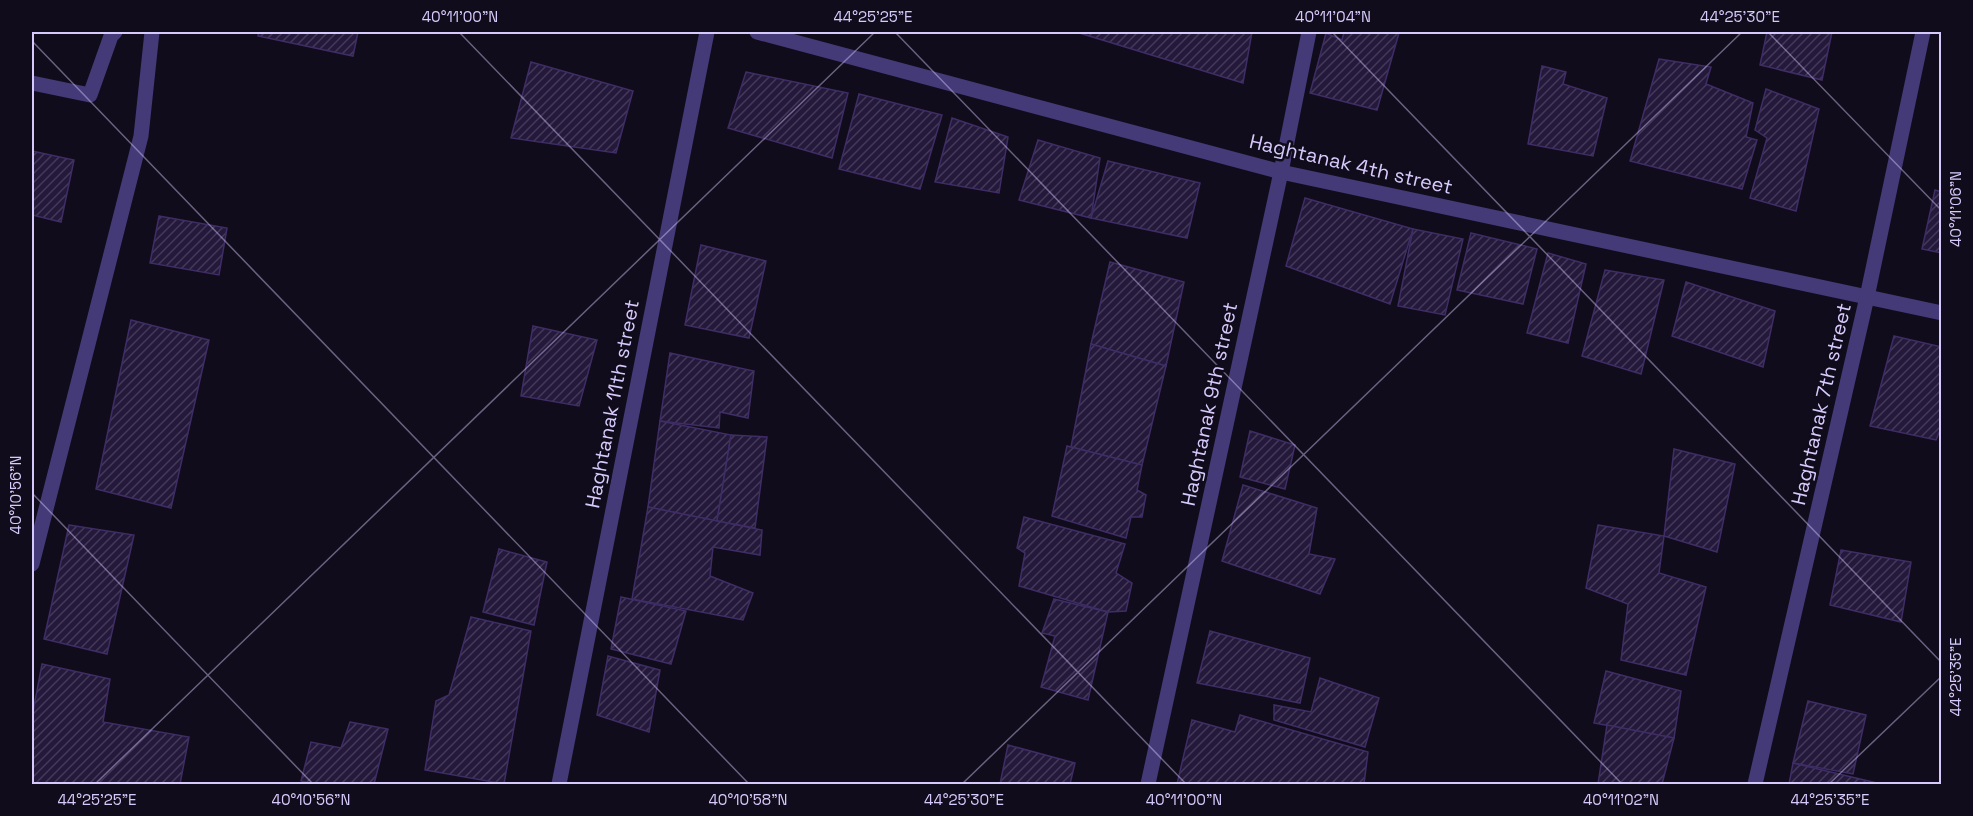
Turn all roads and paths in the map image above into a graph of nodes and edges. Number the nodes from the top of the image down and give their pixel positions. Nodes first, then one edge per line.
1 (116, 32) edge
2 (152, 32) edge
3 (707, 32) edge
4 (757, 32) edge
5 (1309, 32) edge
6 (1923, 32) edge
7 (32, 83) edge
8 (1281, 172) junction
9 (1868, 297) junction
10 (1941, 312) edge
11 (32, 564) edge
12 (559, 784) edge
13 (1148, 784) edge
14 (1755, 784) edge

1 - 7 street
2 - 11 street
3 - 12 street, Haghtanak 11th street
4 - 8 street, Haghtanak 4th street
5 - 8 street, Haghtanak 9th street
6 - 9 street, Haghtanak 7th street
8 - 9 street, Haghtanak 4th street
8 - 13 street, Haghtanak 9th street
9 - 10 street, Haghtanak 4th street
9 - 14 street, Haghtanak 7th street

